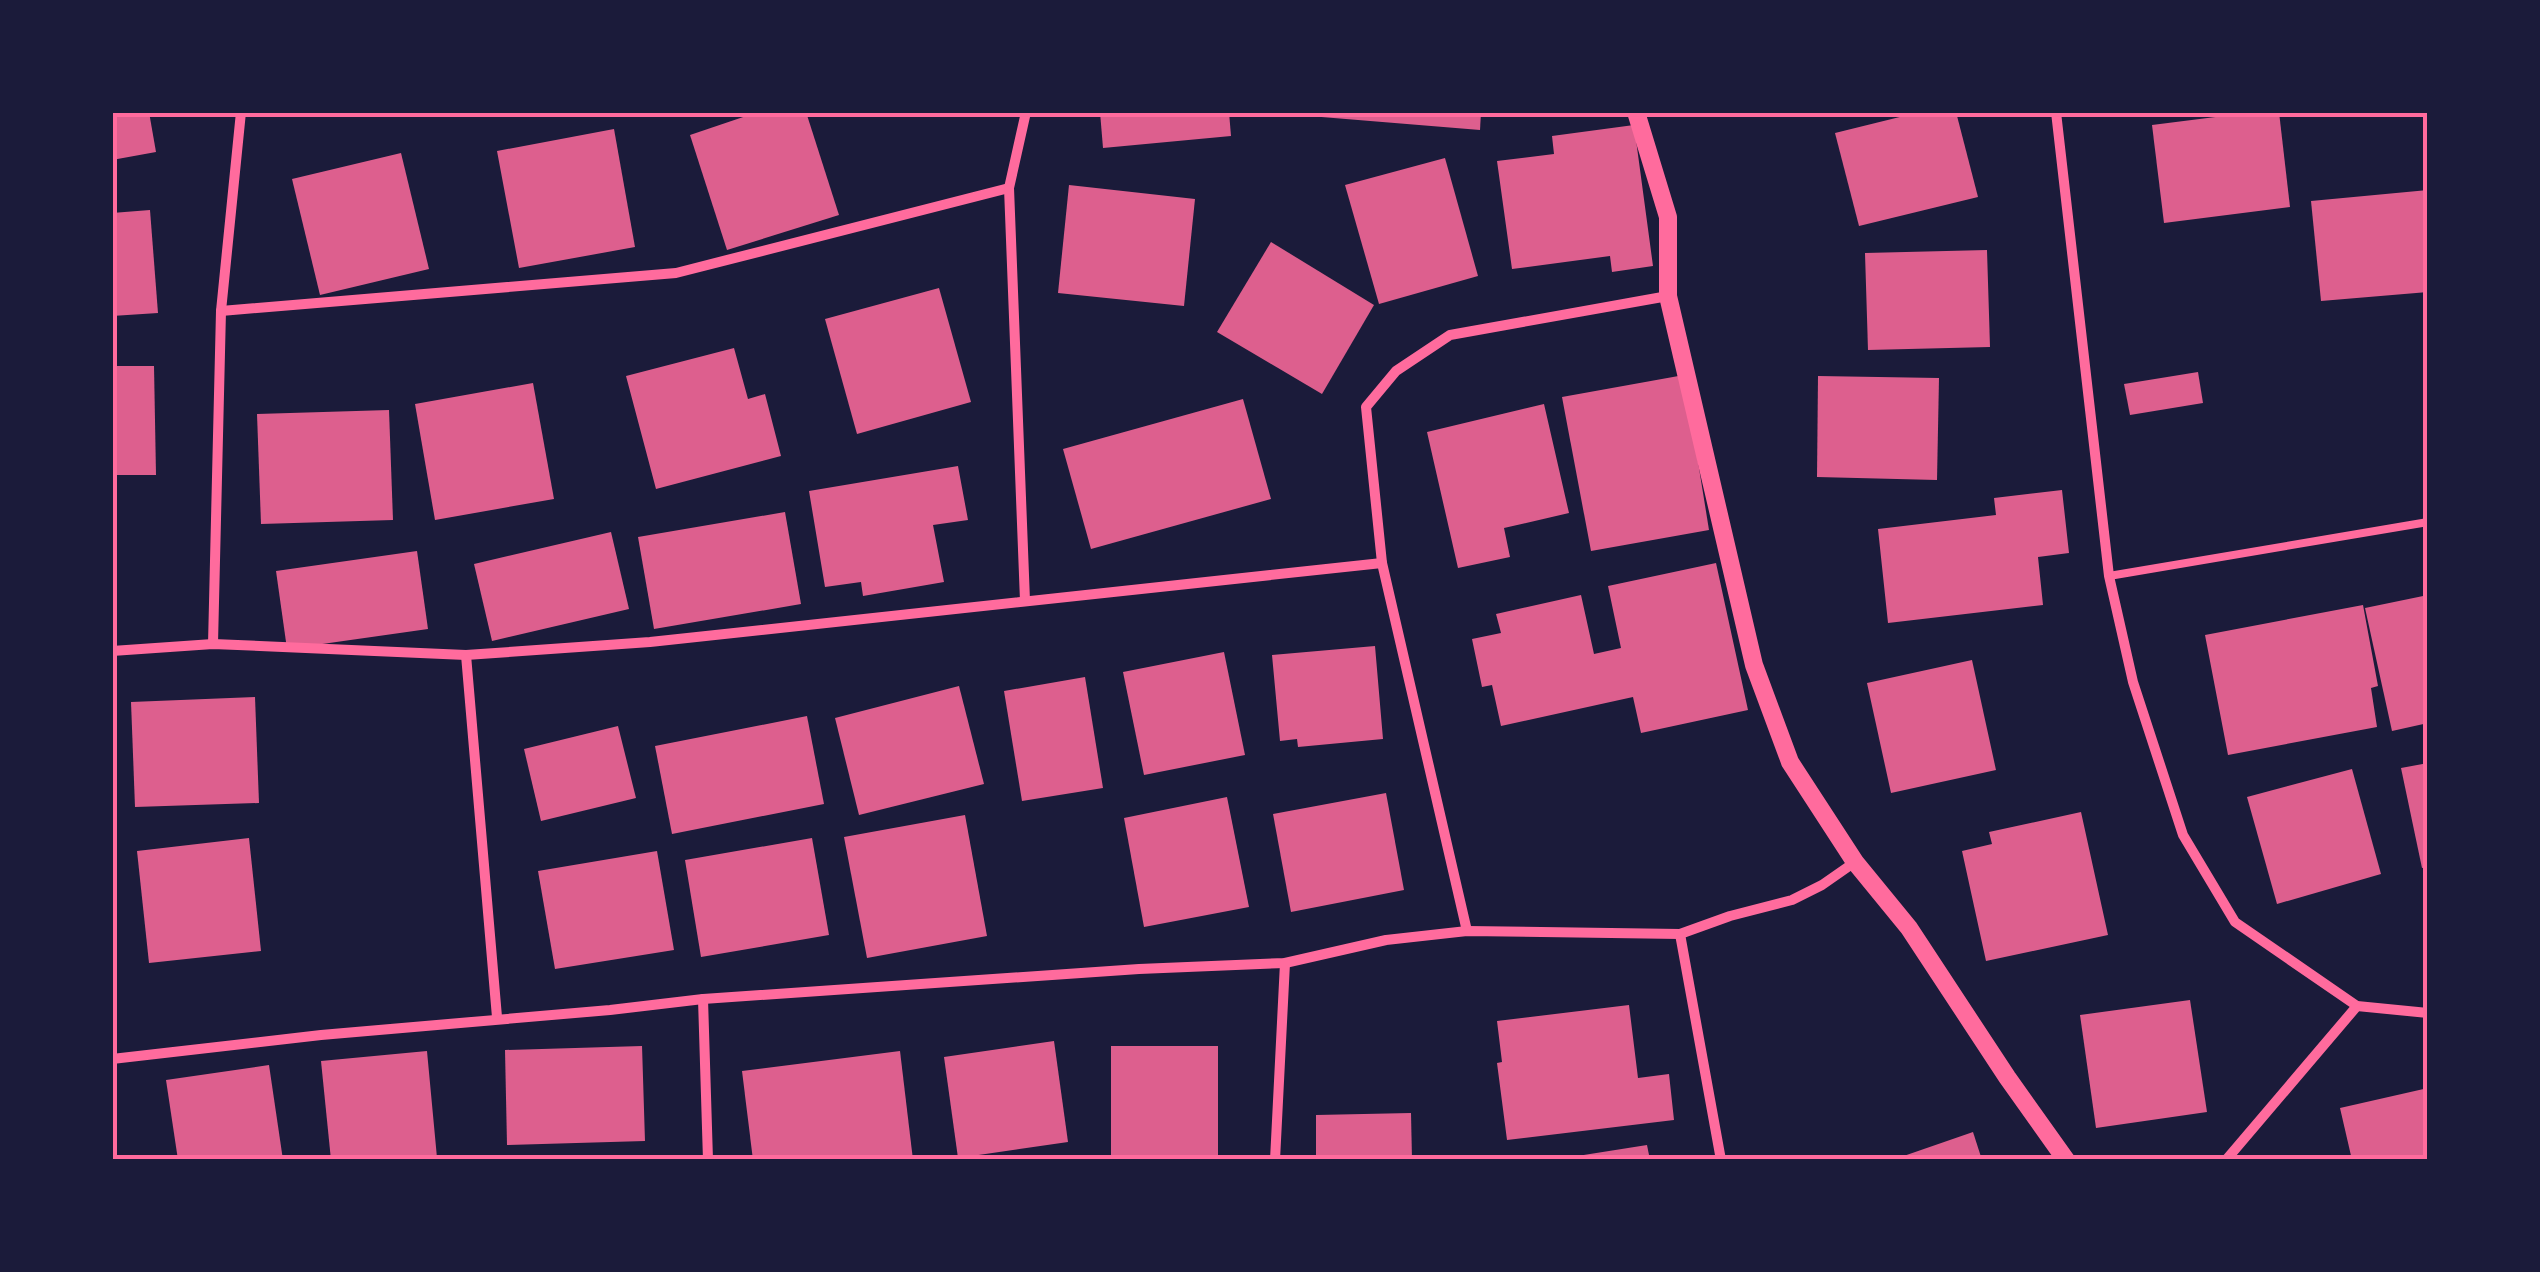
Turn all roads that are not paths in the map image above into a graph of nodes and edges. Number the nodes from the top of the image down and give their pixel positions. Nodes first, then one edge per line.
1 (241, 112) edge
2 (1026, 112) edge
3 (1636, 112) edge
4 (2056, 112) edge
5 (1009, 188) junction
6 (1668, 296) junction
7 (221, 311) junction
8 (2428, 522) edge
9 (1382, 563) junction
10 (2110, 576) junction
11 (1025, 601) junction
12 (213, 644) junction
13 (112, 651) edge
14 (466, 655) junction
15 (1855, 862) junction
16 (1466, 931) junction
17 (1680, 934) junction
18 (1285, 963) junction
19 (703, 998) junction
20 (2357, 1006) junction
21 (2428, 1013) edge
22 (498, 1017) junction
23 (112, 1059) edge
24 (708, 1160) edge
25 (1275, 1160) edge
26 (1721, 1160) edge
27 (2066, 1160) edge
28 (2226, 1160) edge

1 - 7 street
2 - 5 street
3 - 6 street
4 - 10 street
5 - 7 street
5 - 11 street
6 - 9 street
6 - 15 street
7 - 12 street
8 - 10 lane
9 - 11 street
9 - 16 street
10 - 20 street
11 - 14 street
12 - 13 street
12 - 14 street
14 - 22 street
15 - 17 street
15 - 27 street
16 - 17 street
16 - 18 street
17 - 26 street
18 - 19 street
18 - 25 street
19 - 22 street
19 - 24 street
20 - 21 street
20 - 28 street
22 - 23 street

